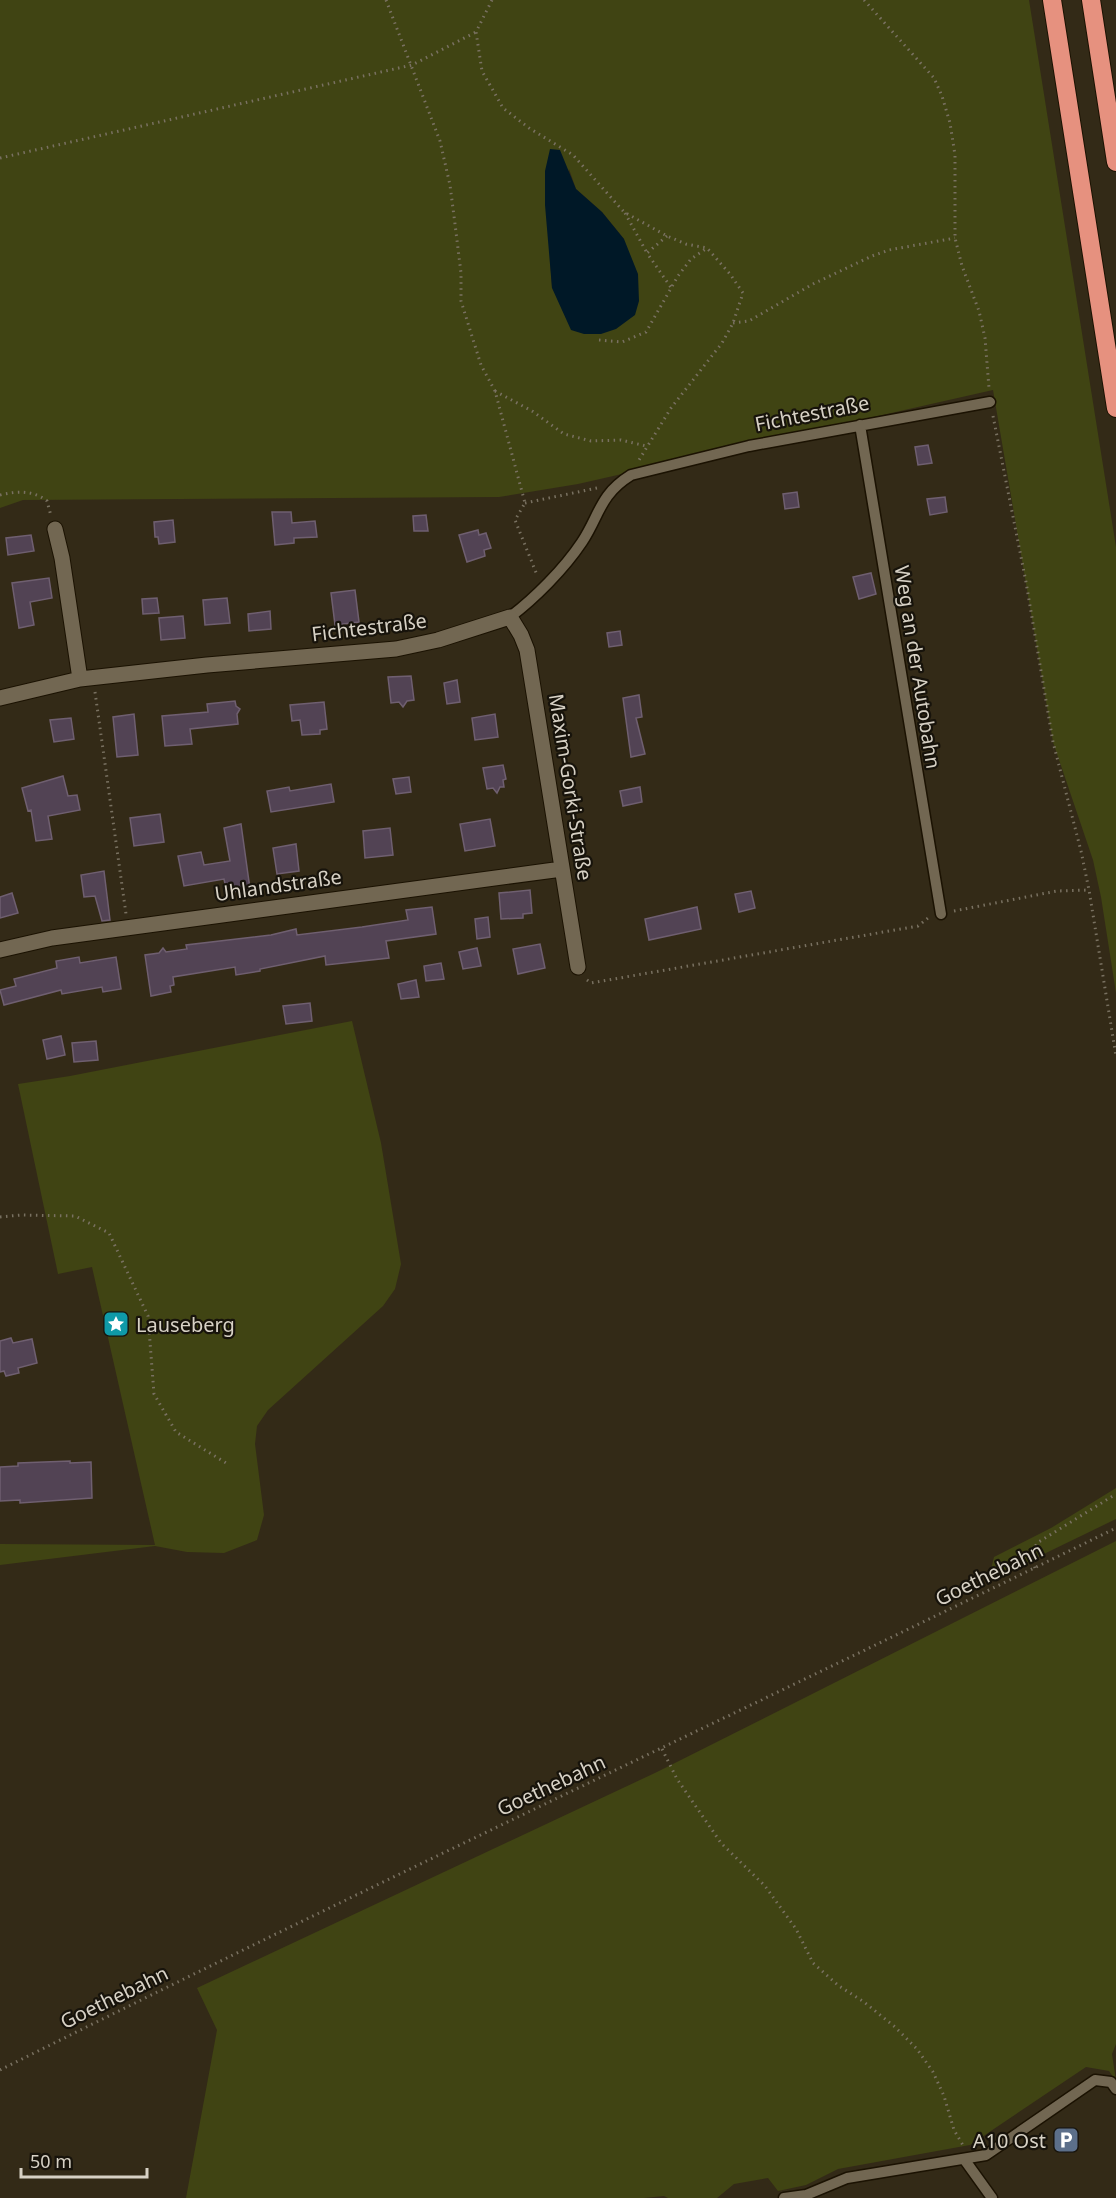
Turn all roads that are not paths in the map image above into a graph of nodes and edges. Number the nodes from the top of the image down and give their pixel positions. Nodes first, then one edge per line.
1 (1052, 0) edge
2 (1091, 0) edge
3 (1116, 162) edge
4 (990, 402) road end
5 (1116, 408) edge
6 (860, 425) junction
7 (55, 529) road end
8 (510, 617) junction
9 (86, 679) junction
10 (0, 698) edge
11 (562, 868) junction
12 (941, 914) road end
13 (0, 950) edge
14 (578, 967) road end
15 (1116, 2089) edge
16 (967, 2158) junction
17 (784, 2198) edge
18 (992, 2198) edge

1 - 5 highway
2 - 3 highway
4 - 6 lane, Fichtestraße
6 - 8 lane, Fichtestraße
6 - 12 lane, Weg an der Autobahn
7 - 9 street
8 - 9 street, Fichtestraße
8 - 11 street, Maxim-Gorki-Straße
9 - 10 street, Fichtestraße
11 - 13 street, Uhlandstraße
11 - 14 street, Maxim-Gorki-Straße
15 - 16 lane
16 - 17 lane
16 - 18 lane

